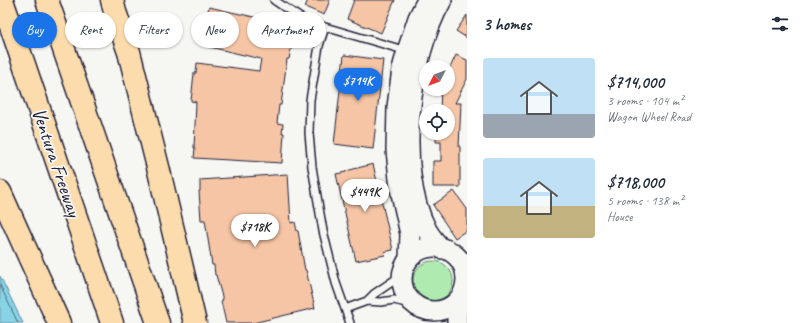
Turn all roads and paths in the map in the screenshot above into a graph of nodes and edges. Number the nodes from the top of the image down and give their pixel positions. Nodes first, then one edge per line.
1 (2, 0) edge
2 (47, 0) edge
3 (112, 0) edge
4 (126, 0) edge
5 (274, 0) edge
6 (427, 0) edge
7 (442, 0) edge
8 (292, 12) edge
9 (326, 27) edge
10 (319, 48) edge
11 (407, 51) junction
12 (128, 52) junction
13 (1, 196) edge
14 (455, 255) edge
15 (406, 267) junction
16 (464, 289) edge
17 (367, 301) junction
18 (345, 309) junction
19 (424, 312) edge
20 (59, 323) edge
21 (112, 323) edge
22 (158, 323) edge
23 (196, 323) edge
24 (350, 323) edge
25 (457, 323) edge

1 - 21 highway, Ventura Freeway
2 - 22 highway
3 - 12 highway
4 - 12 highway
5 - 8 lane
6 - 11 street
7 - 14 street
9 - 11 lane
10 - 18 lane
11 - 15 street
12 - 23 highway
13 - 20 highway
14 - 15 street
14 - 16 street
15 - 17 lane
15 - 19 street
16 - 19 street
16 - 25 street
17 - 18 lane
17 - 19 lane
18 - 24 lane

